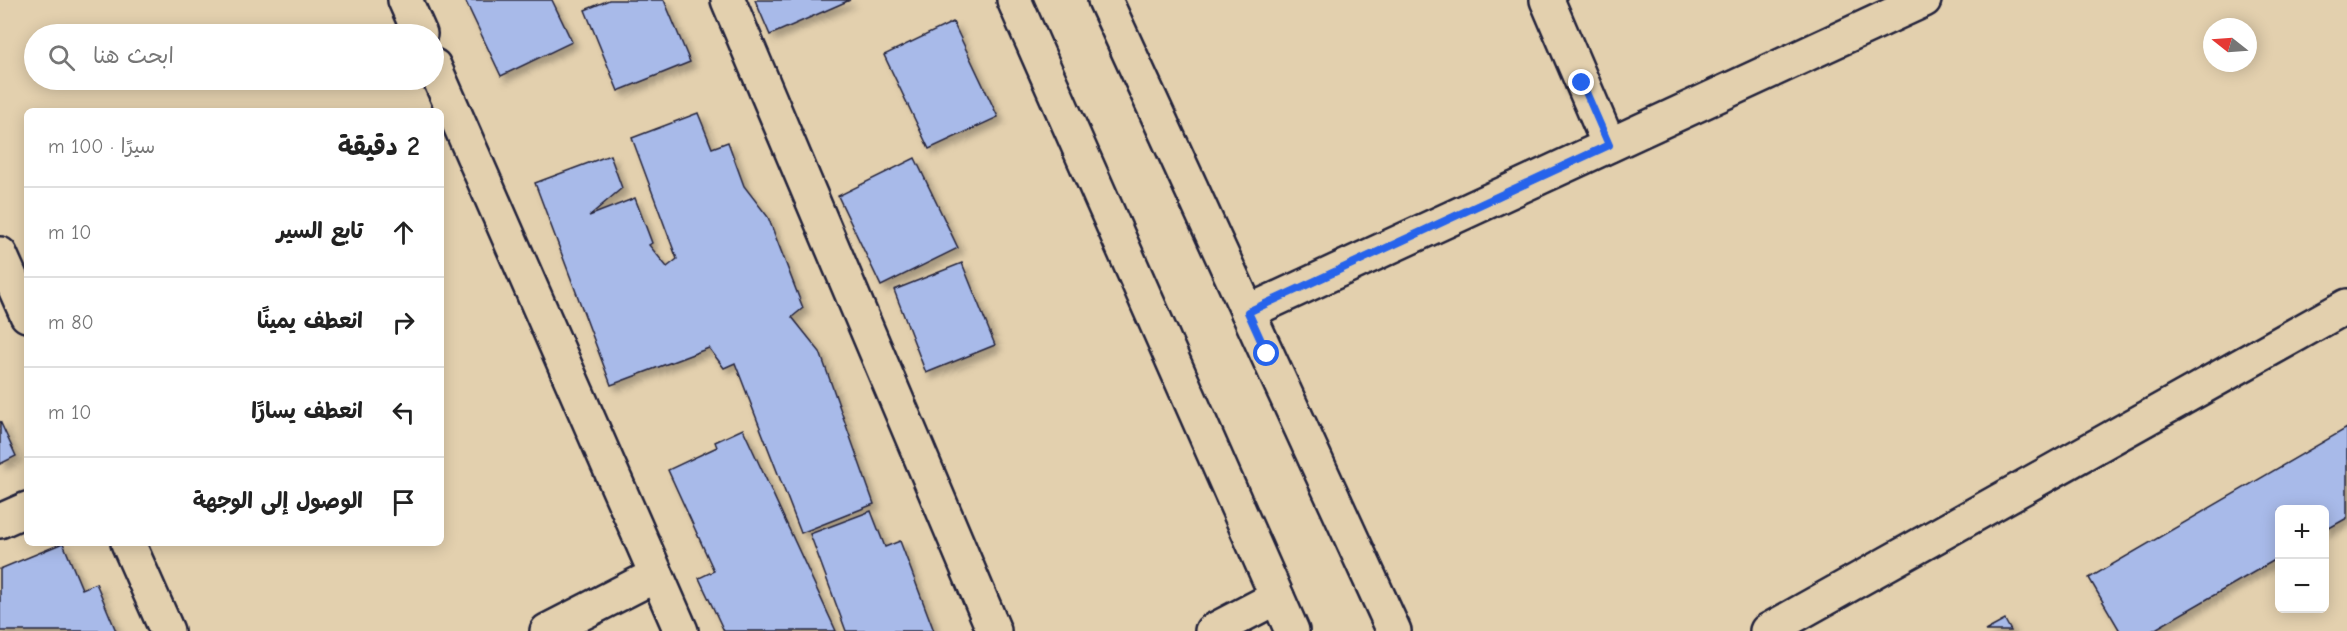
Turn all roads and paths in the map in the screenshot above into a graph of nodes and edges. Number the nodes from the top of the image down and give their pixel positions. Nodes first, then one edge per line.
1 (405, 0) edge
2 (728, 0) edge
3 (1014, 0) edge
4 (1105, 0) edge
5 (1547, 0) edge
6 (1924, 0) edge
7 (416, 24) edge
8 (444, 89) edge
9 (1609, 145) junction
10 (0, 254) edge
11 (2347, 306) edge
12 (24, 308) edge
13 (1248, 312) junction
14 (24, 510) edge
15 (0, 521) edge
16 (129, 546) edge
17 (656, 575) junction
18 (1277, 597) junction
19 (167, 631) edge
20 (547, 631) edge
21 (681, 631) edge
22 (994, 631) edge
23 (1212, 631) edge
24 (1292, 631) edge
25 (1394, 631) edge
26 (1767, 631) edge

1 - 7 street
2 - 22 street
3 - 18 street
4 - 13 street
5 - 9 street
6 - 9 street
8 - 17 street
9 - 13 street
10 - 12 street
11 - 26 street
13 - 25 street
14 - 15 street
16 - 19 street
17 - 20 street
17 - 21 street
18 - 23 street
18 - 24 street

